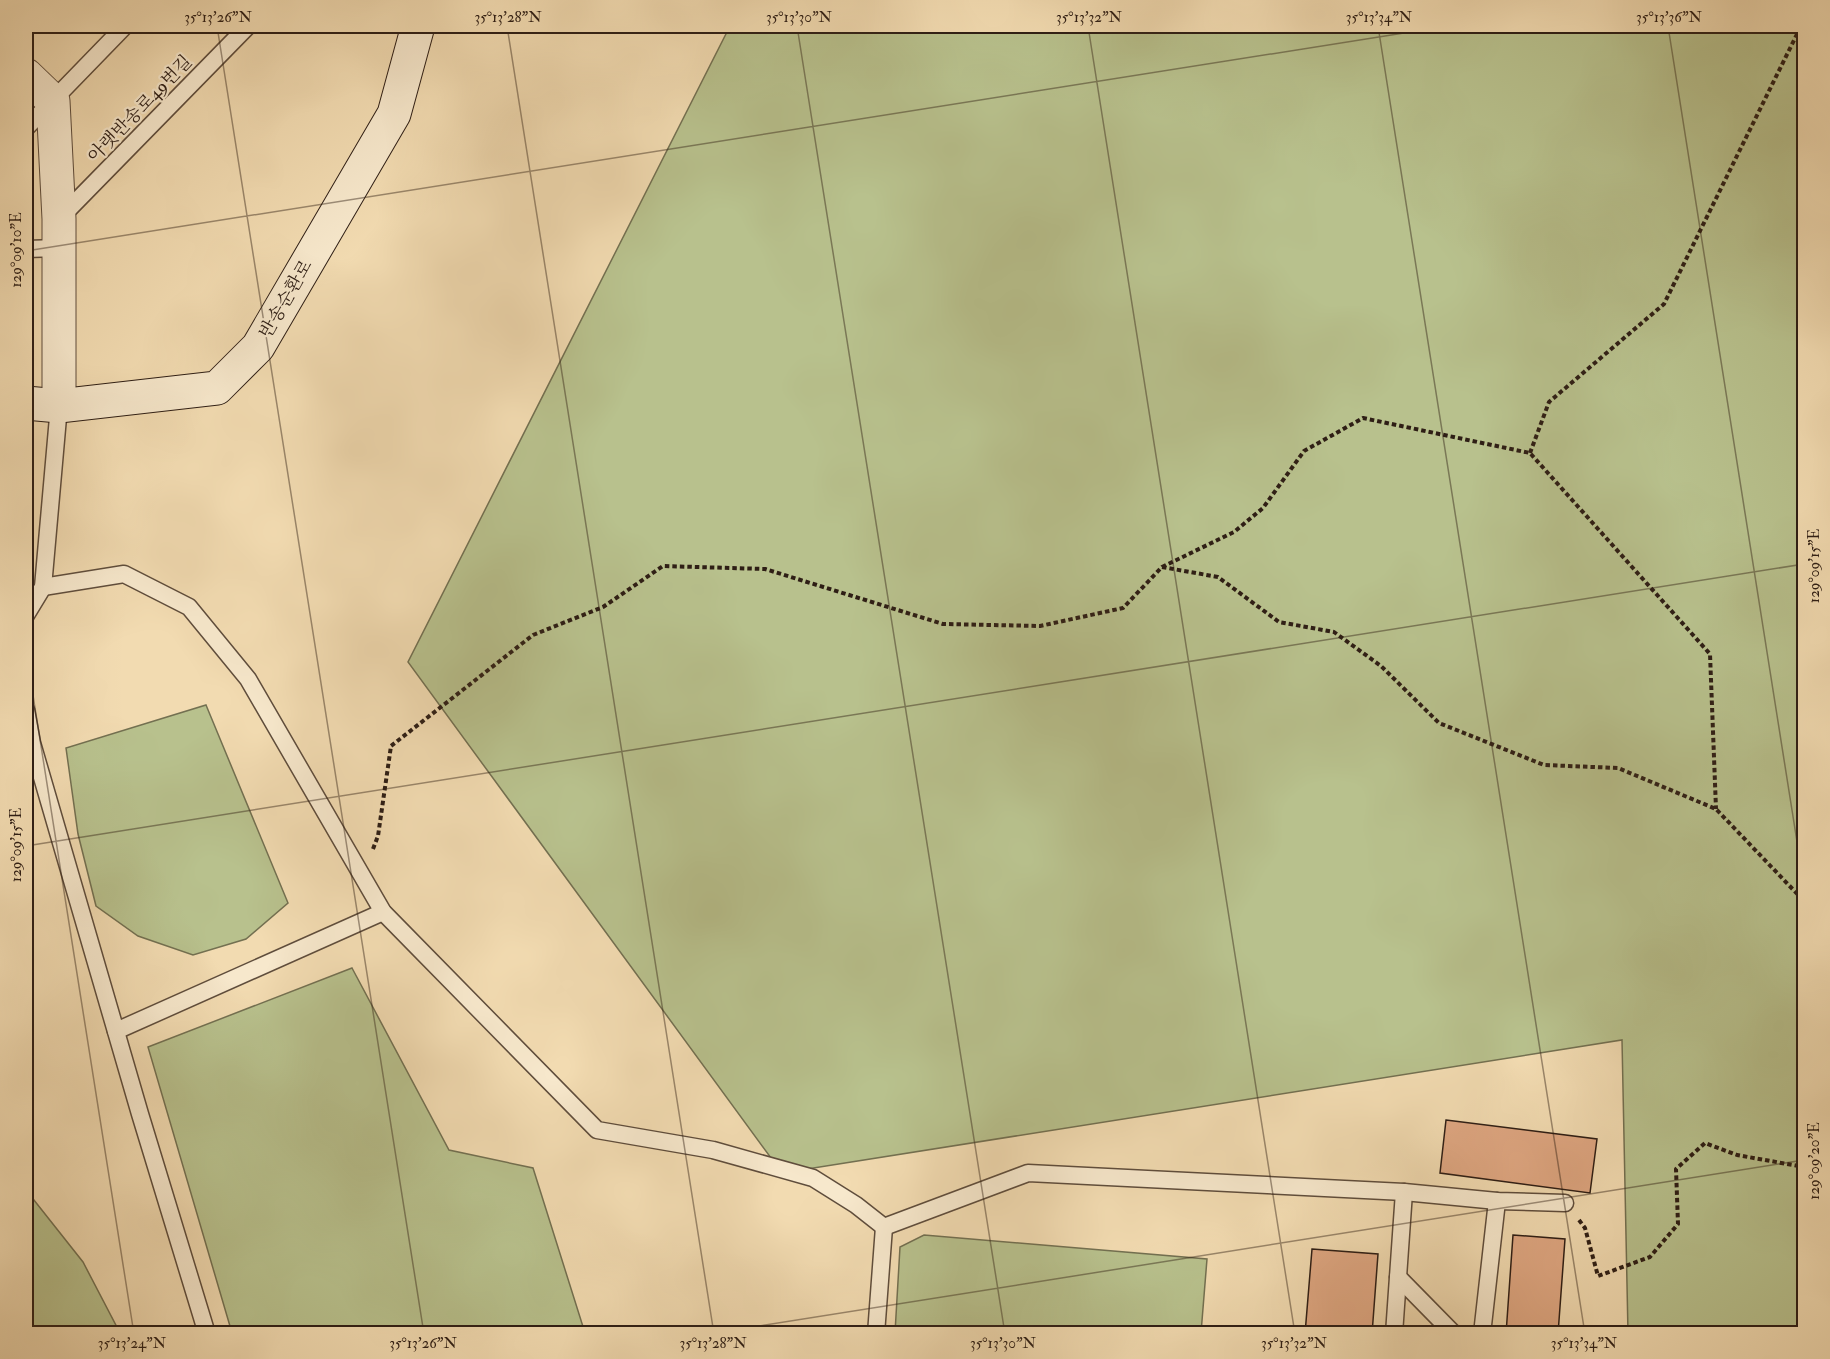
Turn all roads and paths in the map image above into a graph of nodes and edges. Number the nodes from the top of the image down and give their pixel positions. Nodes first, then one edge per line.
1 (125, 26) edge
2 (248, 26) edge
3 (418, 26) edge
4 (1801, 26) edge
5 (26, 75) edge
6 (53, 101) junction
7 (26, 128) edge
8 (59, 233) junction
9 (26, 249) edge
10 (26, 403) edge
11 (59, 406) junction
12 (1530, 453) junction
13 (1162, 567) junction
14 (43, 587) junction
15 (26, 615) edge
16 (26, 710) edge
17 (1716, 809) junction
18 (362, 876) junction
19 (1804, 901) edge
20 (383, 912) junction
21 (116, 1031) junction
22 (1804, 1167) edge
23 (1404, 1192) junction
24 (1497, 1201) junction
25 (1565, 1203) joint
26 (884, 1227) junction
27 (1398, 1277) junction
28 (207, 1334) edge
29 (876, 1334) edge
30 (1394, 1334) edge
31 (1454, 1334) edge
32 (1482, 1334) edge

1 - 6 lane
2 - 8 lane, 아랫반송로49번길
3 - 11 main road, 반송순환로
4 - 12 path
5 - 6 main road
6 - 7 lane
6 - 8 main road
8 - 9 lane
8 - 11 main road
10 - 11 main road, 반송순환로
11 - 14 lane
12 - 13 path
12 - 17 path
13 - 17 path
13 - 18 path
14 - 15 lane
14 - 18 lane
16 - 21 lane
17 - 19 path
18 - 20 lane
20 - 21 lane
20 - 26 lane
21 - 28 lane
22 - 25 path
23 - 24 lane
23 - 26 lane
23 - 27 lane
24 - 25 lane
24 - 32 lane
26 - 29 lane
27 - 30 lane
27 - 31 lane

